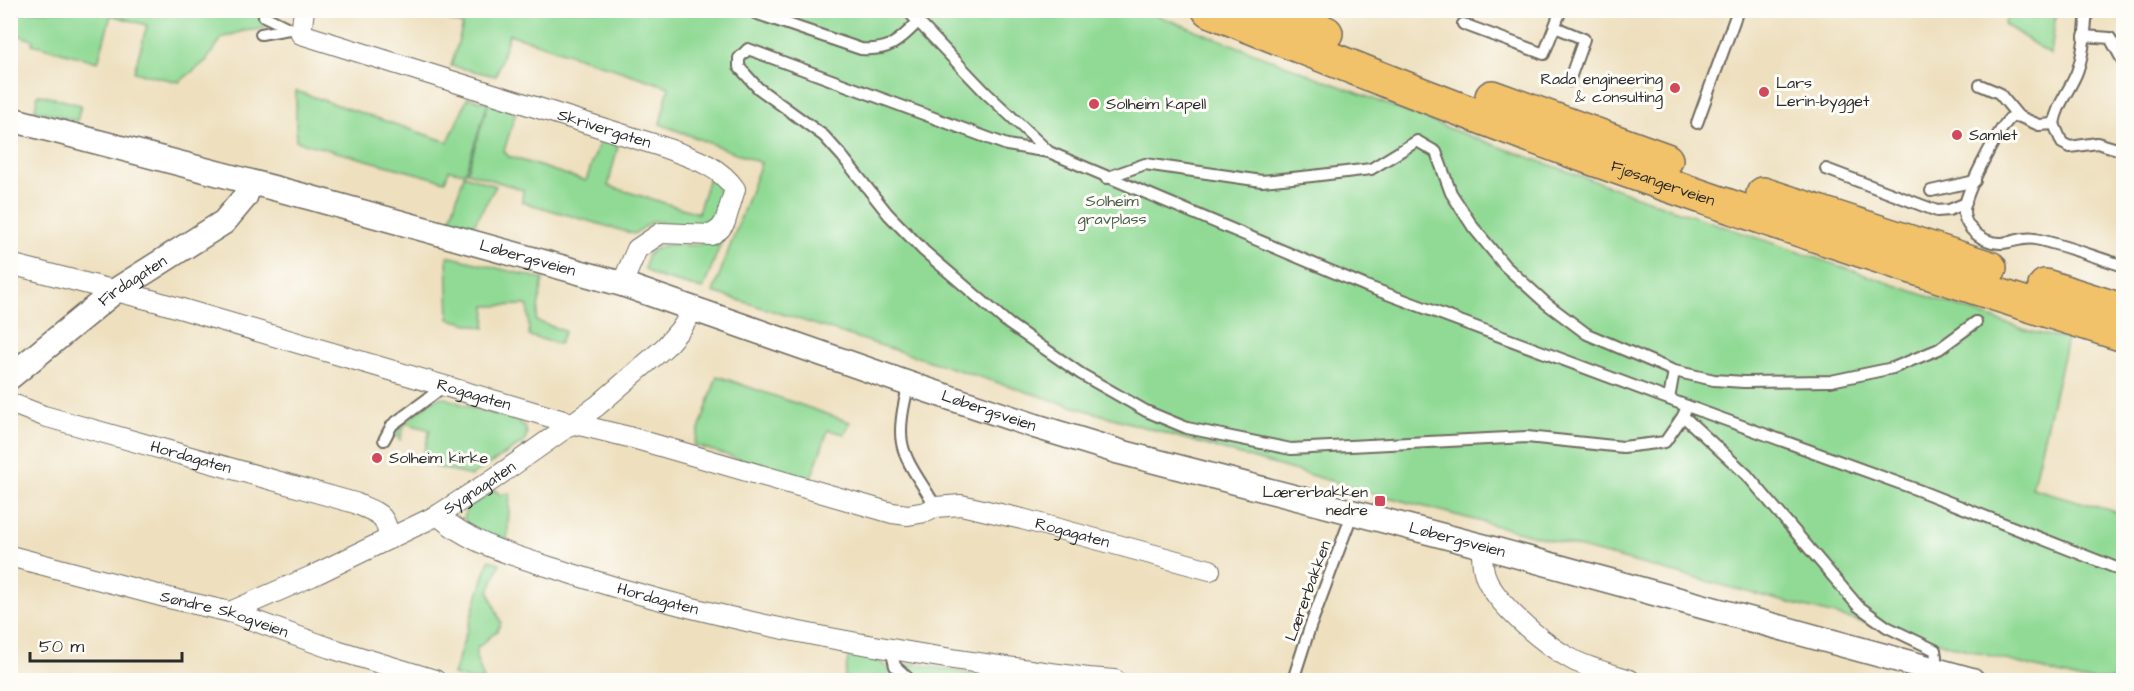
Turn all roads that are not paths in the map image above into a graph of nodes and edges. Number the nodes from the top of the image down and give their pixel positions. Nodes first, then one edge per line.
1 (303, 10) edge
2 (907, 10) edge
3 (1209, 10) edge
4 (1272, 10) edge
5 (1561, 10) edge
6 (1738, 10) edge
7 (2087, 10) edge
8 (755, 13) dead end
9 (264, 16) dead end
10 (917, 23) junction
11 (1463, 24) dead end
12 (1555, 27) junction
13 (295, 31) junction
14 (261, 34) dead end
15 (2084, 36) junction
16 (2124, 63) edge
17 (1569, 81) dead end
18 (1980, 85) dead end
19 (2018, 116) junction
20 (10, 119) edge
21 (1697, 123) dead end
22 (2054, 124) junction
23 (2124, 151) edge
24 (1049, 152) junction
25 (1826, 169) dead end
26 (1106, 178) junction
27 (1975, 181) junction
28 (250, 183) junction
29 (1931, 191) dead end
30 (1966, 203) junction
31 (10, 264) edge
32 (2124, 266) edge
33 (622, 284) junction
34 (115, 291) junction
35 (693, 310) junction
36 (2124, 311) edge
37 (1976, 322) dead end
38 (2124, 335) edge
39 (1674, 371) junction
40 (10, 377) edge
41 (909, 384) junction
42 (446, 385) junction
43 (1669, 399) junction
44 (10, 403) edge
45 (1685, 411) junction
46 (571, 423) junction
47 (384, 440) dead end
48 (936, 507) junction
49 (1353, 512) junction
50 (438, 515) junction
51 (389, 539) junction
52 (1482, 546) junction
53 (10, 556) edge
54 (1209, 570) dead end
55 (2124, 571) edge
56 (230, 612) junction
57 (891, 650) junction
58 (1934, 670) junction
59 (435, 681) edge
60 (910, 681) edge
61 (1115, 681) edge
62 (1293, 681) edge
63 (1630, 681) edge
64 (1972, 681) edge

1 - 13 street
2 - 10 lane
3 - 38 highway, Fjøsangerveien
4 - 36 highway, Fjøsangerveien
5 - 12 lane
6 - 21 lane
7 - 15 lane
8 - 10 lane
9 - 13 lane
10 - 24 lane
11 - 12 lane
12 - 17 lane
13 - 14 lane
13 - 33 street, Skrivergaten
15 - 16 lane
15 - 22 lane
18 - 19 lane
19 - 22 lane
19 - 27 lane
20 - 28 street, Løbergsveien
22 - 23 lane
24 - 26 lane
24 - 45 lane
25 - 30 lane
26 - 39 lane
26 - 43 lane
27 - 29 lane
27 - 30 lane
28 - 33 street, Løbergsveien
28 - 34 street, Firdagaten
30 - 32 lane
31 - 34 street, Rogagaten
33 - 35 street, Løbergsveien
34 - 40 street, Firdagaten
34 - 42 street, Rogagaten
35 - 41 street, Løbergsveien
35 - 46 street, Sygnagaten
37 - 39 lane
39 - 43 lane
41 - 48 lane
41 - 49 street, Løbergsveien
42 - 46 street, Rogagaten
42 - 47 lane
43 - 45 lane
44 - 51 street, Hordagaten
45 - 55 lane
45 - 58 lane
46 - 48 street, Rogagaten
46 - 50 street, Sygnagaten
48 - 54 street, Rogagaten
49 - 52 street, Løbergsveien
49 - 62 lane, Lærerbakken
50 - 51 street, Sygnagaten
50 - 57 street, Hordagaten
51 - 56 street, Sygnagaten
52 - 58 street, Løbergsveien
52 - 63 street
53 - 56 street, Søndre Skogveien
56 - 59 street, Søndre Skogveien
57 - 60 lane
57 - 61 street, Hordagaten
58 - 64 street, Løbergsveien

